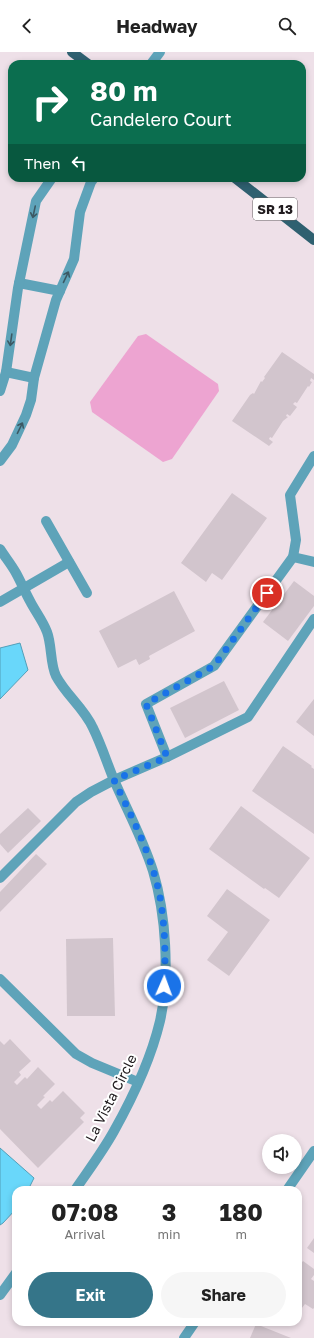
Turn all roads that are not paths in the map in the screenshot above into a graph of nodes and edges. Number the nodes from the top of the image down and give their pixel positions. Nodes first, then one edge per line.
1 (72, 52) edge
2 (83, 60) edge
3 (49, 182) edge
4 (91, 182) edge
5 (240, 182) edge
6 (314, 240) edge
7 (19, 283) junction
8 (60, 291) junction
9 (6, 372) junction
10 (34, 378) junction
11 (0, 390) edge
12 (314, 456) edge
13 (0, 461) edge
14 (46, 521) dead end
15 (0, 549) edge
16 (293, 557) junction
17 (69, 562) junction
18 (314, 562) edge
19 (23, 589) junction
20 (86, 593) dead end
21 (0, 602) edge
22 (314, 619) edge
23 (167, 757) junction
24 (114, 780) junction
25 (0, 878) edge
26 (0, 979) edge
27 (138, 1082) junction
28 (314, 1151) edge
29 (78, 1186) edge
30 (290, 1186) edge
31 (12, 1278) edge
32 (0, 1295) edge
33 (192, 1326) edge
34 (184, 1338) edge

1 - 2 main road
3 -> 7 street
8 -> 4 street
5 - 6 main road, SR 13
7 - 8 street
7 -> 9 street
8 - 10 street
9 - 10 street
9 - 11 street
13 -> 10 street
12 - 16 street
14 - 17 street
15 - 19 street, La Vista Circle
16 - 18 street
16 - 23 street
17 - 19 street
17 - 20 street
19 - 21 street
19 - 24 street, La Vista Circle
22 - 23 street
23 - 24 street
24 - 25 street
24 - 27 street, La Vista Circle
26 - 27 street
27 - 29 street, La Vista Circle
28 - 30 street
31 - 32 street
33 - 34 street

